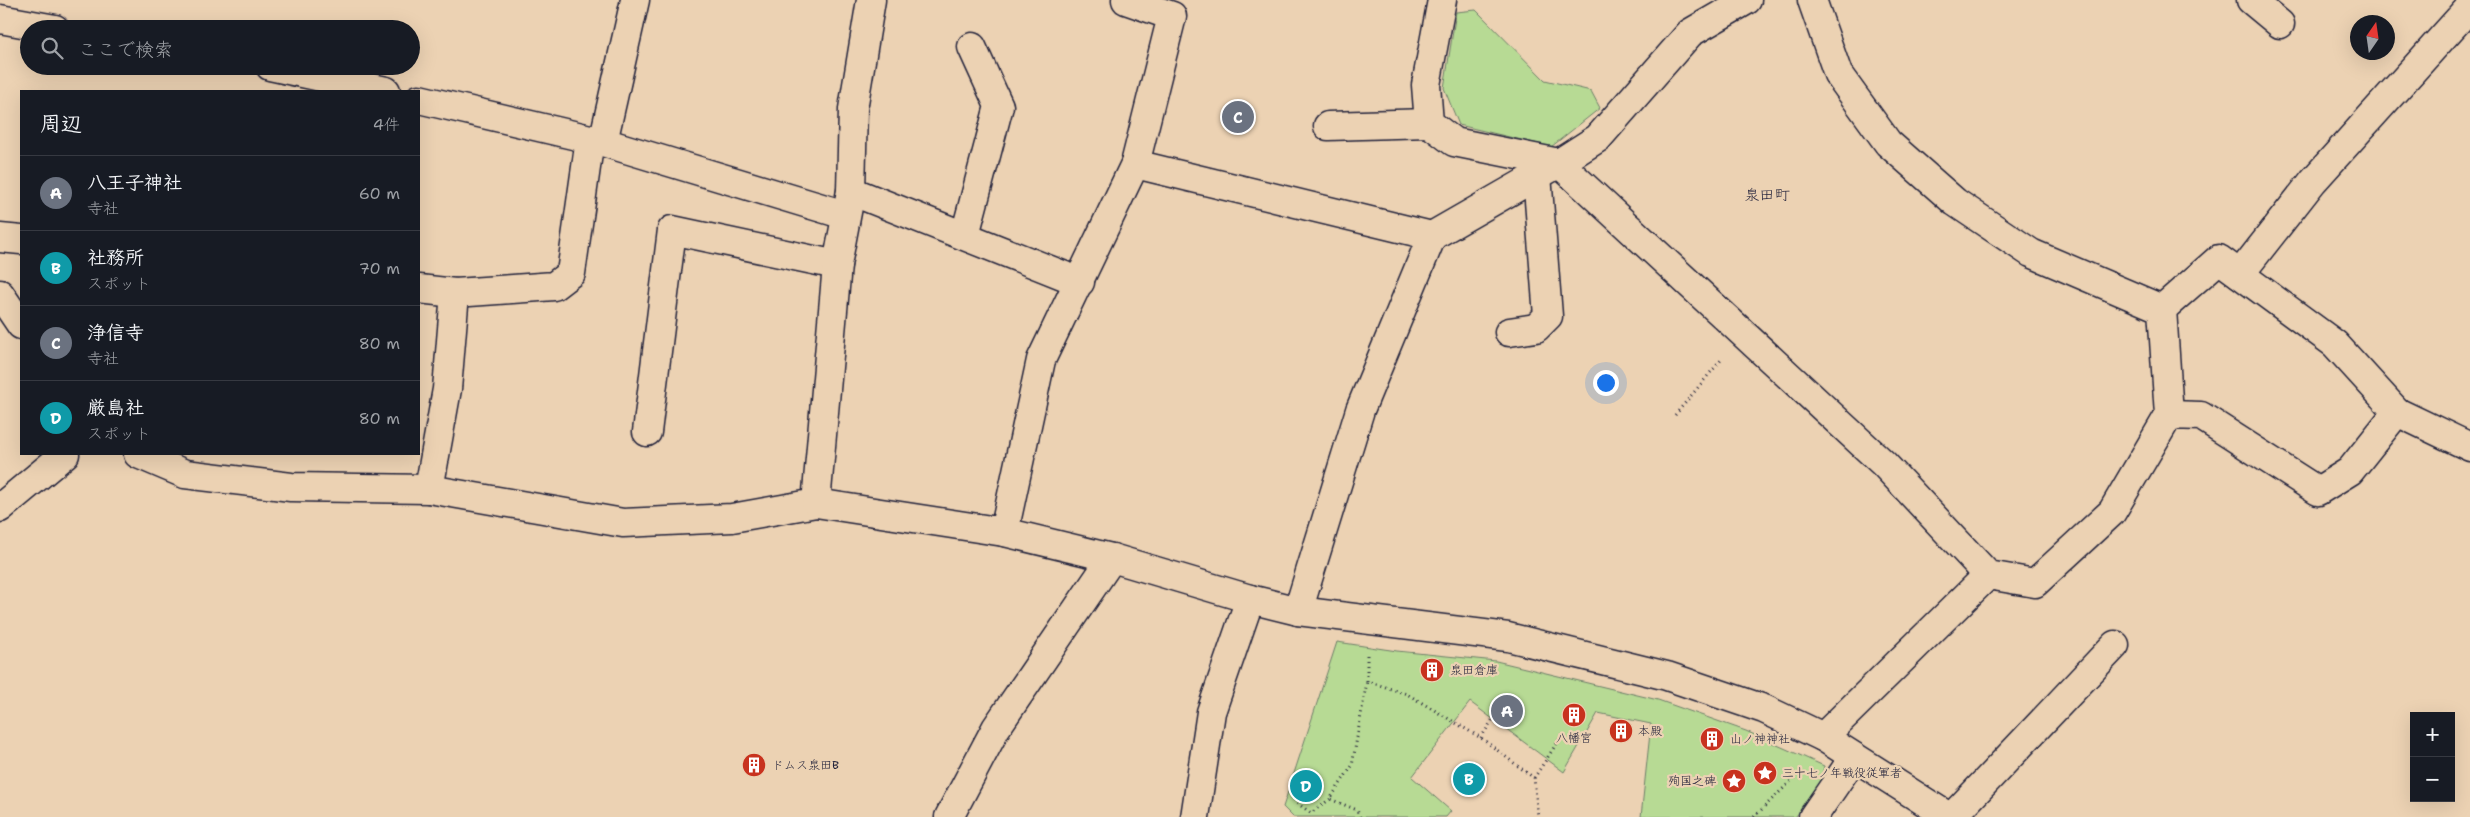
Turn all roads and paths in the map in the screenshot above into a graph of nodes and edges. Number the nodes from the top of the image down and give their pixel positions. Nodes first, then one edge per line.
1 (635, 0) edge
2 (871, 0) edge
3 (1126, 0) edge
4 (1442, 0) edge
5 (1747, 0) edge
6 (1812, 0) edge
7 (2251, 0) edge
8 (2470, 7) edge
9 (0, 19) edge
10 (20, 23) edge
11 (2280, 24) dead end
12 (972, 48) dead end
13 (312, 75) edge
14 (381, 90) edge
15 (420, 99) edge
16 (1429, 123) junction
17 (1328, 126) dead end
18 (597, 141) junction
19 (1134, 164) junction
20 (1548, 169) junction
21 (848, 203) junction
22 (965, 235) junction
23 (1432, 236) junction
24 (0, 238) edge
25 (20, 240) edge
26 (837, 265) junction
27 (2240, 274) junction
28 (1080, 282) junction
29 (420, 289) edge
30 (455, 293) junction
31 (0, 294) edge
32 (2162, 309) junction
33 (20, 324) edge
34 (1509, 332) dead end
35 (1743, 332) junction
36 (2397, 412) junction
37 (1675, 415) dead end
38 (2169, 415) junction
39 (647, 432) dead end
40 (2470, 447) edge
41 (64, 455) edge
42 (140, 455) edge
43 (429, 489) junction
44 (816, 503) junction
45 (0, 508) edge
46 (1004, 532) junction
47 (1112, 558) junction
48 (1988, 576) junction
49 (1250, 599) junction
50 (1298, 610) junction
51 (1368, 619) junction
52 (2115, 645) dead end
53 (1367, 681) junction
54 (1503, 703) dead end
55 (1562, 734) dead end
56 (1823, 737) junction
57 (1481, 738) junction
58 (1854, 758) junction
59 (1534, 778) junction
60 (1330, 799) junction
61 (1297, 803) dead end
62 (949, 817) edge
63 (1195, 817) edge
64 (1360, 817) edge
65 (1538, 817) edge
66 (1754, 817) edge
67 (1812, 817) edge
68 (1950, 817) edge

1 - 18 street
2 - 21 street
3 - 19 street
4 - 16 street
5 - 20 street
6 - 32 street
7 - 11 street
8 - 27 street
9 - 10 street
12 - 22 street
13 - 14 street
15 - 18 street
16 - 17 street
16 - 20 street
18 - 21 street
18 - 30 street
19 - 23 street
19 - 28 street
20 - 23 street
20 - 34 street
20 - 35 street
21 - 22 street
21 - 26 street
22 - 28 street
23 - 50 street
24 - 25 street
26 - 39 street
26 - 44 street
27 - 32 street
27 - 36 street
28 - 46 street
29 - 30 street
30 - 43 street
31 - 33 street
32 - 38 street
35 - 37 path
35 - 48 street
36 - 38 street
36 - 40 street
38 - 48 street
41 - 45 street
42 - 43 street
43 - 44 street
44 - 46 street
46 - 47 street
47 - 49 street
47 - 62 street
48 - 56 street
49 - 50 street
49 - 63 street
50 - 51 street
51 - 53 path
51 - 56 street
52 - 68 street
53 - 57 path
53 - 60 path
54 - 57 path
55 - 59 path
56 - 58 street
56 - 66 path
57 - 59 path
58 - 67 street
58 - 68 street
59 - 65 path
60 - 61 path
60 - 64 path

